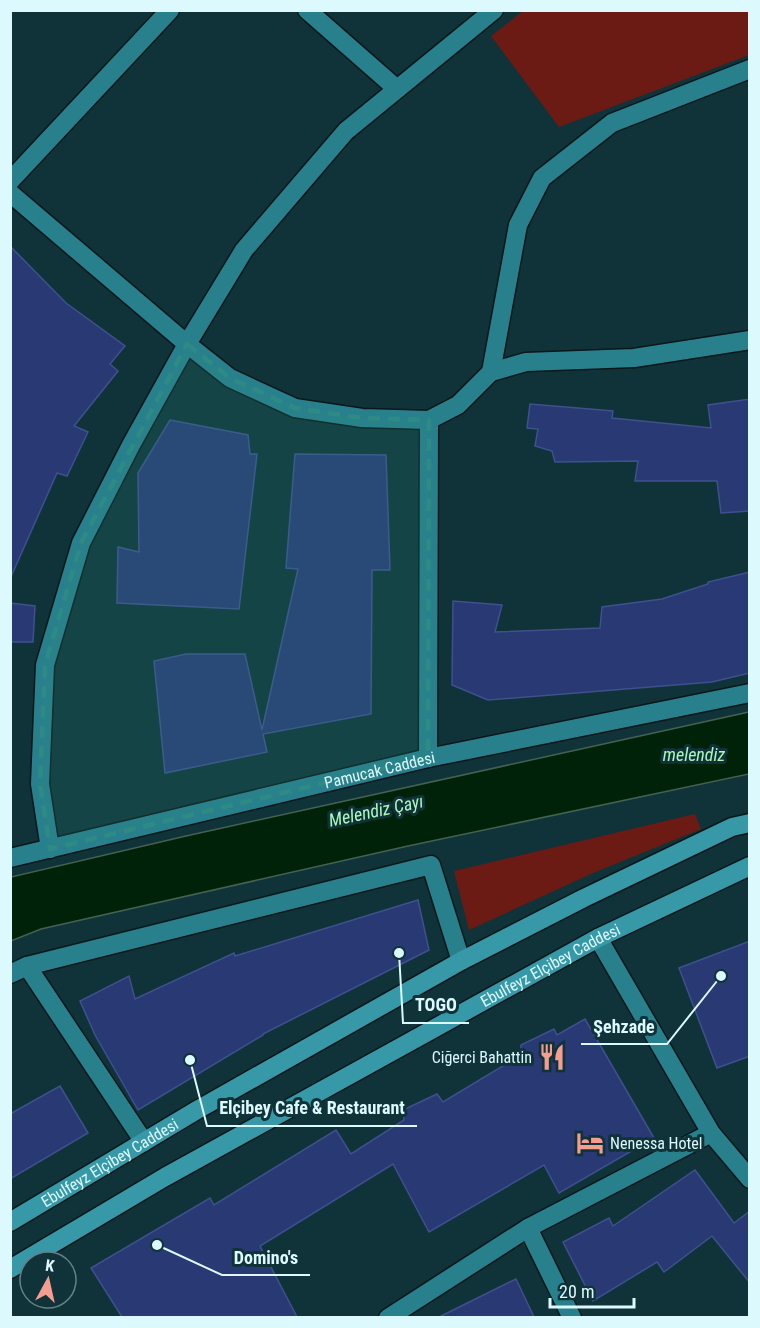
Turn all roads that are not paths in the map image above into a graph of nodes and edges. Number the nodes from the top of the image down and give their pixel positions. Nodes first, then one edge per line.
1 (170, 10) edge
2 (307, 10) edge
3 (494, 10) edge
4 (750, 69) edge
5 (397, 89) junction
6 (10, 181) edge
7 (10, 194) edge
8 (750, 340) edge
9 (187, 344) junction
10 (491, 372) junction
11 (429, 420) junction
12 (750, 693) edge
13 (428, 758) junction
14 (750, 823) edge
15 (50, 849) junction
16 (10, 858) edge
17 (750, 866) edge
18 (598, 938) junction
19 (461, 961) junction
20 (27, 966) junction
21 (10, 974) edge
22 (711, 1133) junction
23 (144, 1142) junction
24 (750, 1179) edge
25 (10, 1222) edge
26 (528, 1228) junction
27 (10, 1269) edge
28 (388, 1317) edge
29 (572, 1317) edge

1 - 6 street
2 - 5 street
3 - 5 street
4 - 10 street
5 - 9 street
7 - 9 street
8 - 10 street
9 - 11 street
9 - 15 street
10 - 11 street
11 - 13 street
12 - 13 street, Pamucak Caddesi
13 - 15 street, Pamucak Caddesi
14 - 19 main road, Ebulfeyz Elçibey Caddesi
15 - 16 street, Pamucak Caddesi
17 - 18 main road, Ebulfeyz Elçibey Caddesi
18 - 22 street
18 - 27 main road, Ebulfeyz Elçibey Caddesi
19 - 20 street
19 - 23 main road, Ebulfeyz Elçibey Caddesi
20 - 21 street
20 - 23 street
22 - 24 street
22 - 26 street
23 - 25 main road, Ebulfeyz Elçibey Caddesi
26 - 28 street
26 - 29 street

